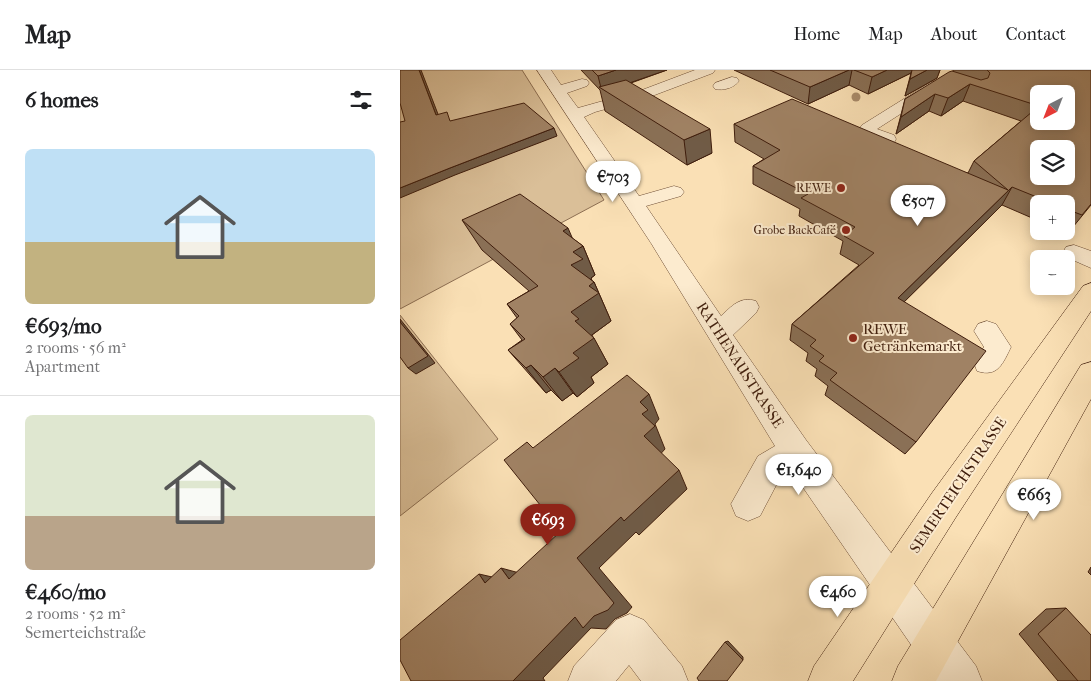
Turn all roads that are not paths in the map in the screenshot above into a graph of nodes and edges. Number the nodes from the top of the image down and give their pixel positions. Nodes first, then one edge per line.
1 (544, 70) edge
2 (708, 70) edge
3 (946, 76) edge
4 (582, 83) dead end
5 (557, 91) junction
6 (574, 116) junction
7 (888, 139) edge
8 (674, 192) dead end
9 (634, 203) junction
10 (1091, 292) edge
11 (747, 307) dead end
12 (987, 331) dead end
13 (719, 332) junction
14 (986, 363) dead end
15 (1091, 373) edge
16 (795, 450) junction
17 (748, 504) dead end
18 (892, 584) junction
19 (934, 645) junction
20 (589, 681) edge
21 (668, 681) edge
22 (829, 681) edge
23 (913, 681) edge
24 (961, 681) edge

1 - 5 street, RATHENAUSTRASSE
2 - 6 street
3 - 7 street
4 - 5 street
5 - 6 street, RATHENAUSTRASSE
6 - 9 street, RATHENAUSTRASSE
8 - 9 street
9 - 13 street, RATHENAUSTRASSE
10 - 18 main road, SEMERTEICHSTRASSE
11 - 13 street
12 - 14 street
13 - 16 street, RATHENAUSTRASSE
15 - 19 main road
16 - 17 street
16 - 18 street, RATHENAUSTRASSE
18 - 19 street, RATHENAUSTRASSE
18 - 22 main road, SEMERTEICHSTRASSE
19 - 23 main road
19 - 24 street, RATHENAUSTRASSE
20 - 21 street

